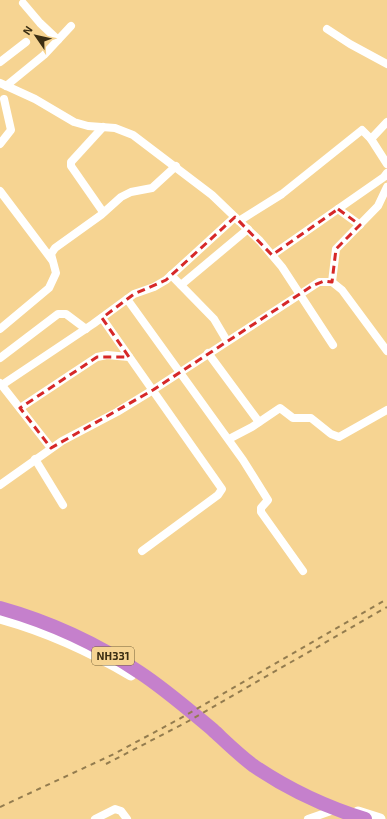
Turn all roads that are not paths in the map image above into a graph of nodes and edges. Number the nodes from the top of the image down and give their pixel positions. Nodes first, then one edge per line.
1 (23, 2) dead end
2 (71, 26) dead end
3 (327, 29) dead end
4 (58, 40) junction
5 (26, 42) dead end
6 (0, 62) edge
7 (387, 64) edge
8 (3, 84) edge
9 (14, 89) junction
10 (2, 102) edge
11 (387, 122) edge
12 (103, 127) junction
13 (372, 139) junction
14 (0, 144) edge
15 (387, 164) edge
16 (176, 166) junction
17 (386, 176) edge
18 (387, 186) edge
19 (0, 191) edge
20 (338, 209) junction
21 (103, 212) junction
22 (237, 219) junction
23 (360, 225) junction
24 (248, 229) junction
25 (272, 255) junction
26 (52, 261) junction
27 (171, 275) junction
28 (332, 282) junction
29 (181, 284) junction
30 (300, 294) junction
31 (127, 299) junction
32 (102, 318) junction
33 (0, 329) edge
34 (86, 329) junction
35 (227, 340) junction
36 (333, 345) dead end
37 (387, 351) edge
38 (208, 353) junction
39 (129, 357) junction
40 (0, 358) edge
41 (180, 372) junction
42 (1, 384) edge
43 (153, 390) junction
44 (20, 408) junction
45 (387, 410) edge
46 (259, 422) junction
47 (229, 439) junction
48 (51, 448) junction
49 (35, 459) junction
50 (0, 485) edge
51 (64, 505) dead end
52 (142, 550) dead end
53 (303, 571) dead end
54 (0, 607) edge
55 (0, 618) edge
56 (185, 713) junction
57 (196, 723) junction
58 (331, 811) junction
59 (94, 819) edge
60 (127, 819) edge
61 (308, 819) edge
62 (353, 819) edge
63 (365, 819) edge
64 (380, 819) edge

1 - 4 street
2 - 4 street
3 - 7 street
4 - 8 street
5 - 6 street
8 - 9 street
9 - 10 street
9 - 12 street
10 - 14 street
11 - 13 street
12 - 16 street
12 - 21 street
13 - 15 street
13 - 22 street
16 - 21 street
16 - 22 street
17 - 20 street
18 - 23 street
19 - 26 street
20 - 23 street
20 - 25 street
21 - 26 street
22 - 24 street
22 - 27 street
23 - 28 street
24 - 25 street
24 - 29 street
25 - 30 street
26 - 33 street
27 - 29 street
27 - 31 street
28 - 30 street
28 - 37 street
29 - 35 street
30 - 35 street
30 - 36 street
31 - 32 street
31 - 41 street
32 - 34 street
32 - 39 street
34 - 40 street
34 - 42 street
35 - 38 street
38 - 41 street
38 - 46 street
39 - 43 street
39 - 44 street
41 - 43 street
41 - 47 street
42 - 44 street
43 - 48 street
43 - 52 street
44 - 48 street
45 - 46 street
46 - 47 street
47 - 53 street
48 - 49 street
49 - 50 street
49 - 51 street
54 - 56 street
54 - 63 highway, NH331
55 - 56 street
56 - 57 street
57 - 58 street
57 - 64 street
58 - 61 street
58 - 62 street
59 - 60 street

